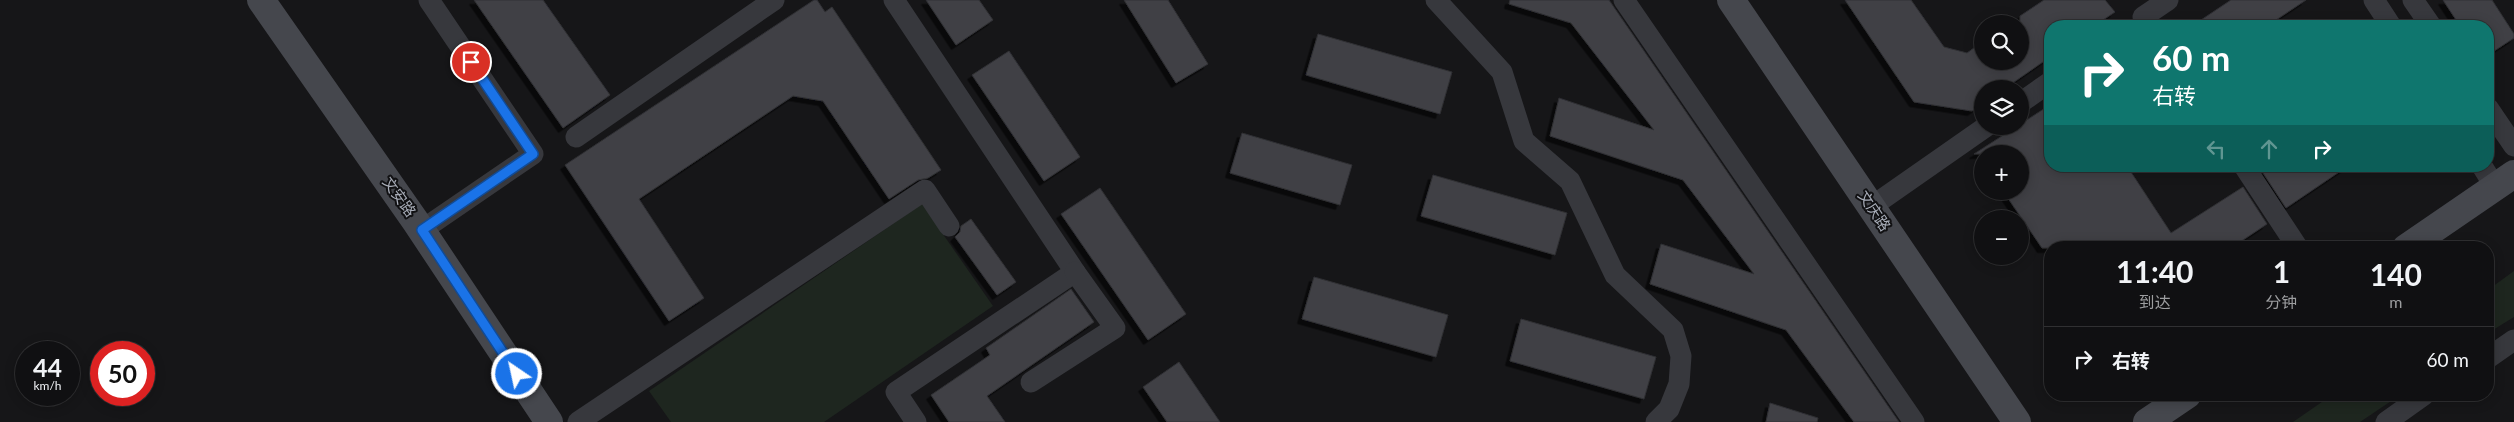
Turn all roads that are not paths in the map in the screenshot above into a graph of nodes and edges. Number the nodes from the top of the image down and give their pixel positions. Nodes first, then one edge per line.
1 (261, 0) edge
2 (429, 0) edge
3 (774, 0) edge
4 (894, 0) edge
5 (1436, 0) edge
6 (1624, 0) edge
7 (1731, 0) edge
8 (2168, 0) edge
9 (2374, 0) edge
10 (2413, 0) edge
11 (2144, 20) edge
12 (2387, 20) edge
13 (2428, 20) edge
14 (2044, 86) edge
15 (2029, 97) edge
16 (2494, 117) edge
17 (1974, 135) edge
18 (576, 137) dead end
19 (2514, 146) edge
20 (2248, 172) edge
21 (2497, 176) edge
22 (1871, 207) junction
23 (949, 226) dead end
24 (422, 230) junction
25 (2293, 241) edge
26 (2415, 241) edge
27 (1076, 272) junction
28 (2514, 340) edge
29 (2494, 354) edge
30 (1031, 382) dead end
31 (2178, 401) edge
32 (2416, 401) edge
33 (549, 422) edge
34 (578, 422) edge
35 (916, 422) edge
36 (1656, 422) edge
37 (1914, 422) edge
38 (2018, 422) edge
39 (2147, 422) edge
40 (2386, 422) edge

1 - 24 street, 文安路
2 - 24 street
3 - 18 street
4 - 27 street
5 - 36 street
6 - 37 street
7 - 22 street, 文庆路
8 - 11 street
9 - 12 street
10 - 13 street
14 - 15 street
16 - 19 street
17 - 22 street
20 - 25 street
21 - 26 street
22 - 38 street, 文庆路
23 - 34 street
24 - 33 street, 文安路
27 - 30 street
27 - 35 street
28 - 29 street
31 - 39 street
32 - 40 street

